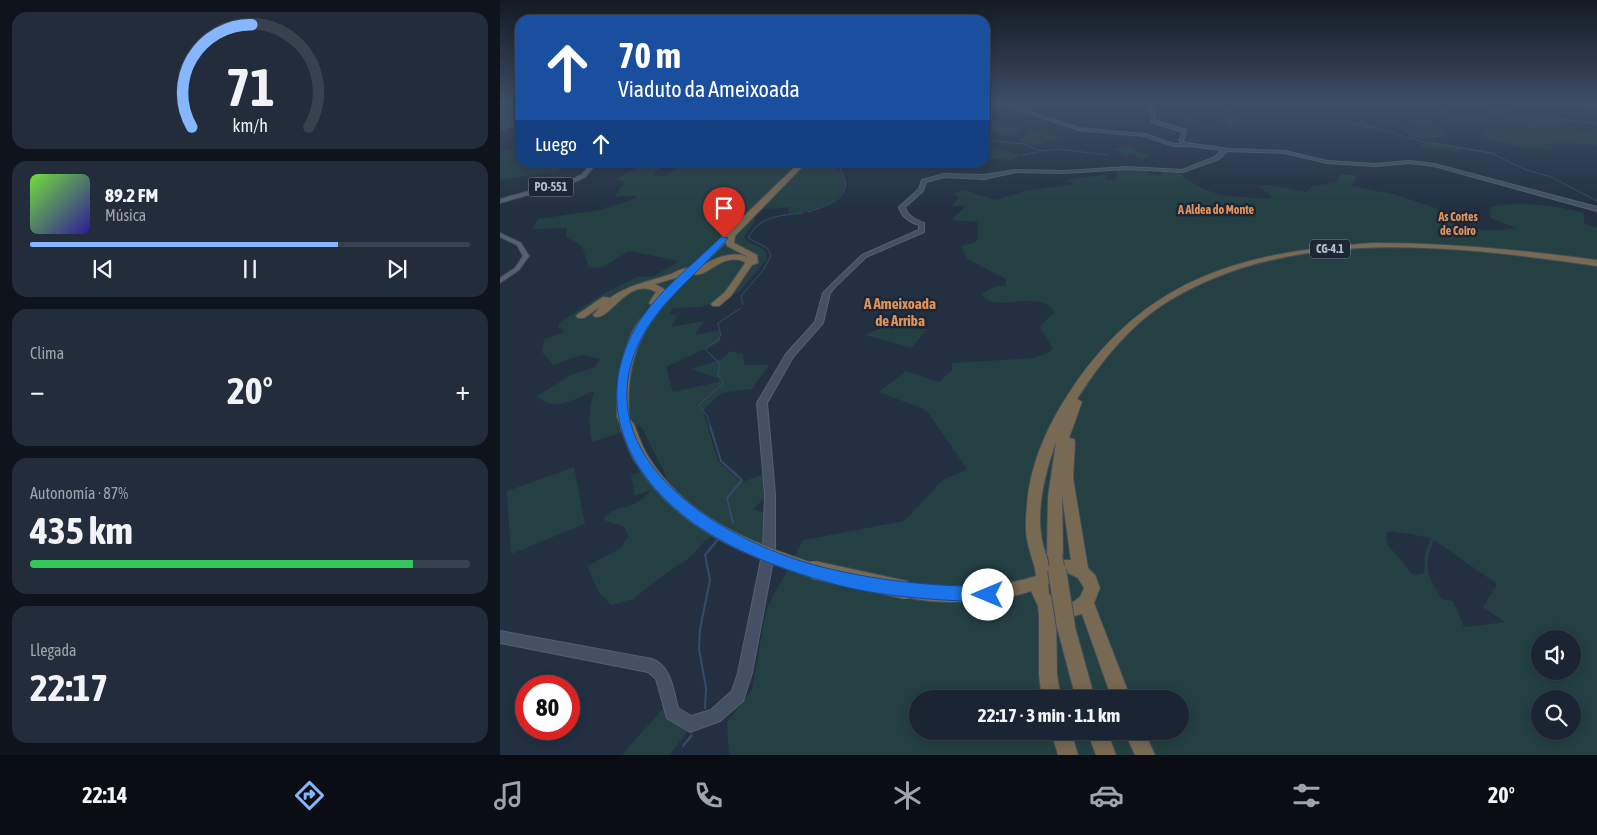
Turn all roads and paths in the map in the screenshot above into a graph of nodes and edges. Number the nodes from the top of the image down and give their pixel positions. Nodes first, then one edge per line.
1 (1154, 138) edge
2 (1183, 138) edge
3 (1189, 144) junction
4 (1226, 149) junction
5 (591, 167) edge
6 (799, 167) edge
7 (500, 201) edge
8 (1597, 209) edge
9 (748, 215) junction
10 (500, 235) edge
11 (712, 250) junction
12 (1597, 263) edge
13 (500, 281) edge
14 (716, 304) dead end
15 (727, 304) dead end
16 (598, 315) dead end
17 (581, 316) dead end
18 (650, 316) junction
19 (641, 327) junction
20 (1097, 363) junction
21 (1083, 388) junction
22 (1081, 571) junction
23 (1043, 589) junction
24 (1086, 603) junction
25 (500, 636) edge
26 (1051, 690) edge
27 (1084, 690) edge
28 (1119, 690) edge
29 (1064, 740) edge
30 (1100, 740) edge
31 (1138, 740) edge
32 (1068, 755) edge
33 (1106, 755) edge
34 (1145, 755) edge

1 - 3 street
2 - 3 street
3 - 4 street
4 - 8 street
4 - 25 street
5 - 7 main road, PO-551
6 - 9 highway
9 - 11 highway
9 - 15 highway
10 - 13 main road
11 - 17 highway
11 - 18 highway
12 - 20 highway, CG-4.1
14 - 18 highway
16 - 19 highway
18 - 19 highway
19 - 23 highway, bridge
20 - 21 highway, CG-4.1
20 - 23 highway
21 - 22 highway
21 - 27 highway, CG-4.1, bridge
22 - 23 highway
22 - 24 highway
23 - 24 highway
23 - 26 highway
24 - 28 highway
29 - 32 highway
30 - 33 highway
31 - 34 highway

